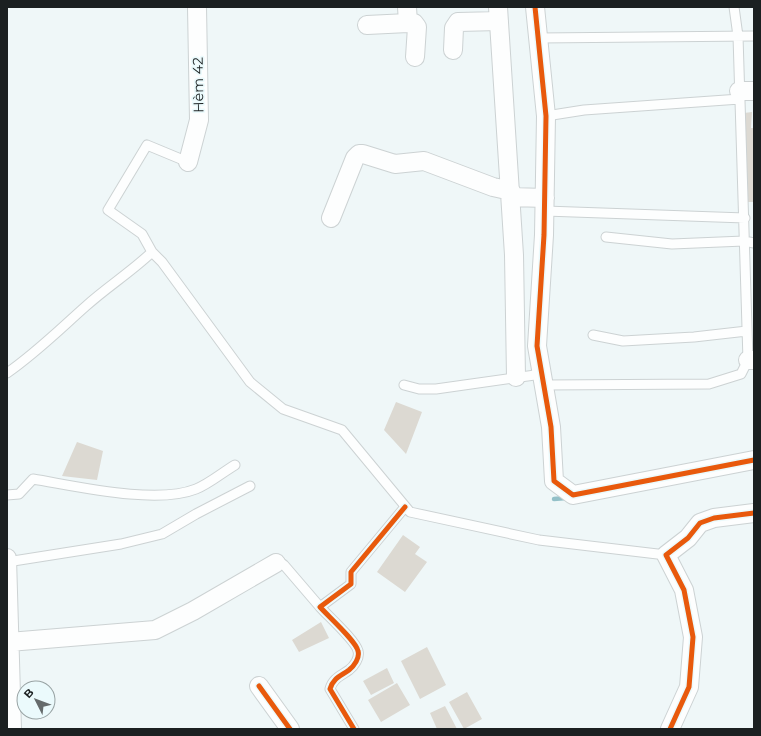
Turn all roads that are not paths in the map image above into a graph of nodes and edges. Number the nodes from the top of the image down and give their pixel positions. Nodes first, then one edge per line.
1 (197, 7) edge
2 (535, 7) edge
3 (734, 7) edge
4 (499, 14) edge
5 (408, 15) edge
6 (367, 25) dead end
7 (738, 36) junction
8 (754, 36) edge
9 (539, 38) junction
10 (453, 50) dead end
11 (416, 57) dead end
12 (744, 93) edge
13 (546, 116) junction
14 (188, 162) joint
15 (511, 194) junction
16 (545, 205) junction
17 (331, 218) dead end
18 (744, 218) junction
19 (606, 237) dead end
20 (744, 241) junction
21 (754, 243) edge
22 (152, 252) junction
23 (747, 331) junction
24 (593, 335) dead end
25 (751, 360) edge
26 (7, 373) edge
27 (516, 377) junction
28 (543, 380) junction
29 (404, 386) dead end
30 (754, 460) edge
31 (235, 464) dead end
32 (250, 486) dead end
33 (7, 495) edge
34 (406, 507) junction
35 (754, 513) edge
36 (666, 555) junction
37 (7, 558) edge
38 (7, 562) edge
39 (276, 563) joint
40 (320, 607) junction
41 (9, 642) junction
42 (259, 686) dead end
43 (12, 729) edge
44 (290, 729) edge
45 (354, 729) edge
46 (670, 729) edge

1 - 14 street, Hèm 42
2 - 9 street
3 - 7 lane
4 - 10 street
4 - 15 street
5 - 6 street
5 - 11 street
7 - 8 lane
7 - 9 lane
7 - 12 lane
9 - 13 street
12 - 13 lane
12 - 18 lane
13 - 16 street
14 - 22 lane
15 - 16 street
15 - 17 street
15 - 27 street
16 - 18 lane
16 - 28 street
18 - 20 lane
19 - 20 lane
20 - 21 lane
20 - 23 lane
22 - 26 lane
22 - 34 lane
23 - 24 lane
23 - 25 lane
25 - 28 lane
27 - 28 lane
27 - 29 lane
28 - 30 street
31 - 33 lane
32 - 38 lane
34 - 36 lane
34 - 40 lane
35 - 36 street
36 - 46 street
37 - 38 street
38 - 41 street
39 - 40 lane
39 - 41 street
40 - 45 lane
41 - 43 street
42 - 44 street

